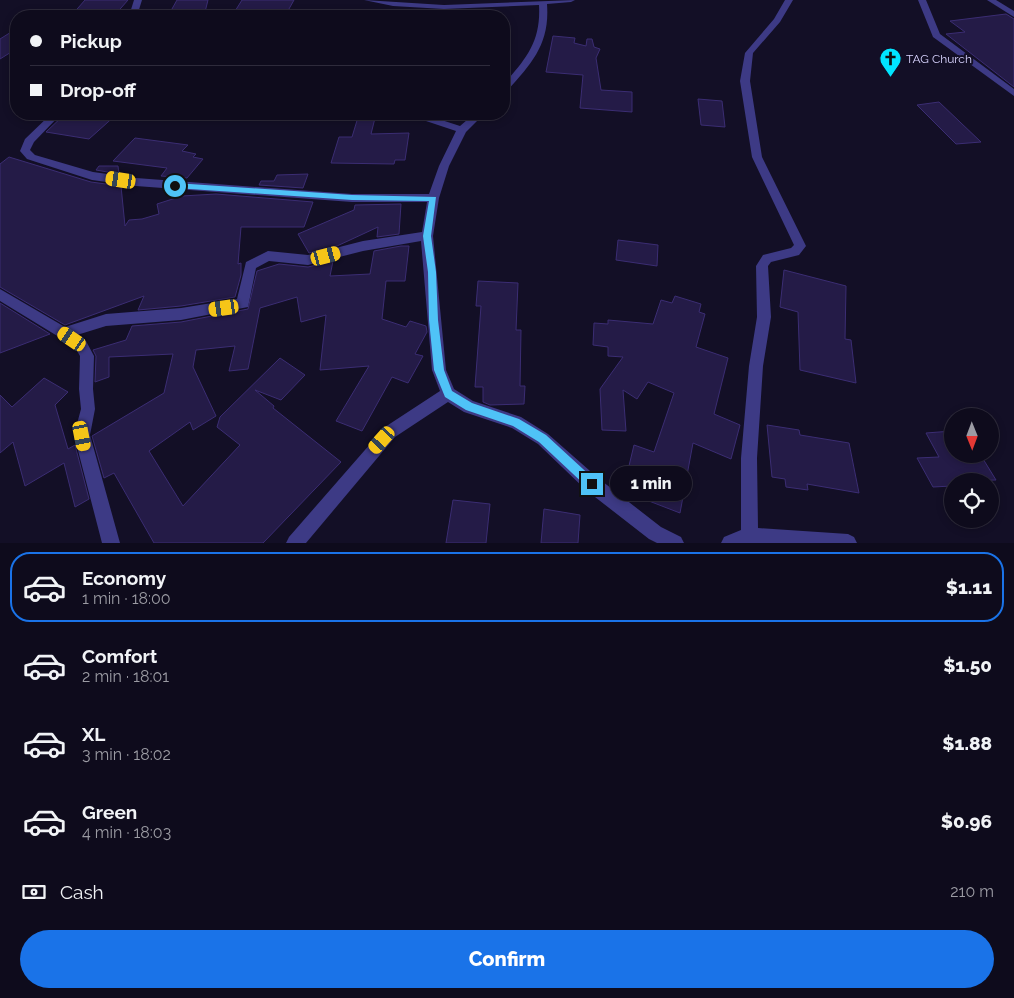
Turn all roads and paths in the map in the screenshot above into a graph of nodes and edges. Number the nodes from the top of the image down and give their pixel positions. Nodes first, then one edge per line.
1 (368, 0) edge
2 (571, 0) edge
3 (789, 0) edge
4 (922, 0) edge
5 (991, 0) edge
6 (543, 2) junction
7 (1014, 15) edge
8 (510, 81) edge
9 (1014, 93) edge
10 (50, 120) edge
11 (432, 120) edge
12 (473, 120) edge
13 (462, 130) junction
14 (433, 198) junction
15 (427, 236) junction
16 (0, 294) edge
17 (64, 333) junction
18 (448, 394) junction
19 (750, 536) junction
20 (111, 543) edge
21 (294, 543) edge
22 (675, 543) edge
23 (730, 543) edge
24 (848, 543) edge

1 - 6 street
2 - 6 street
3 - 19 street
4 - 9 street
5 - 7 street
6 - 8 street
10 - 14 street
11 - 13 street
12 - 13 street
13 - 14 street
14 - 15 street
15 - 17 street
15 - 18 street
16 - 17 street
17 - 20 street
18 - 21 street
18 - 22 street
19 - 23 street
19 - 24 street

